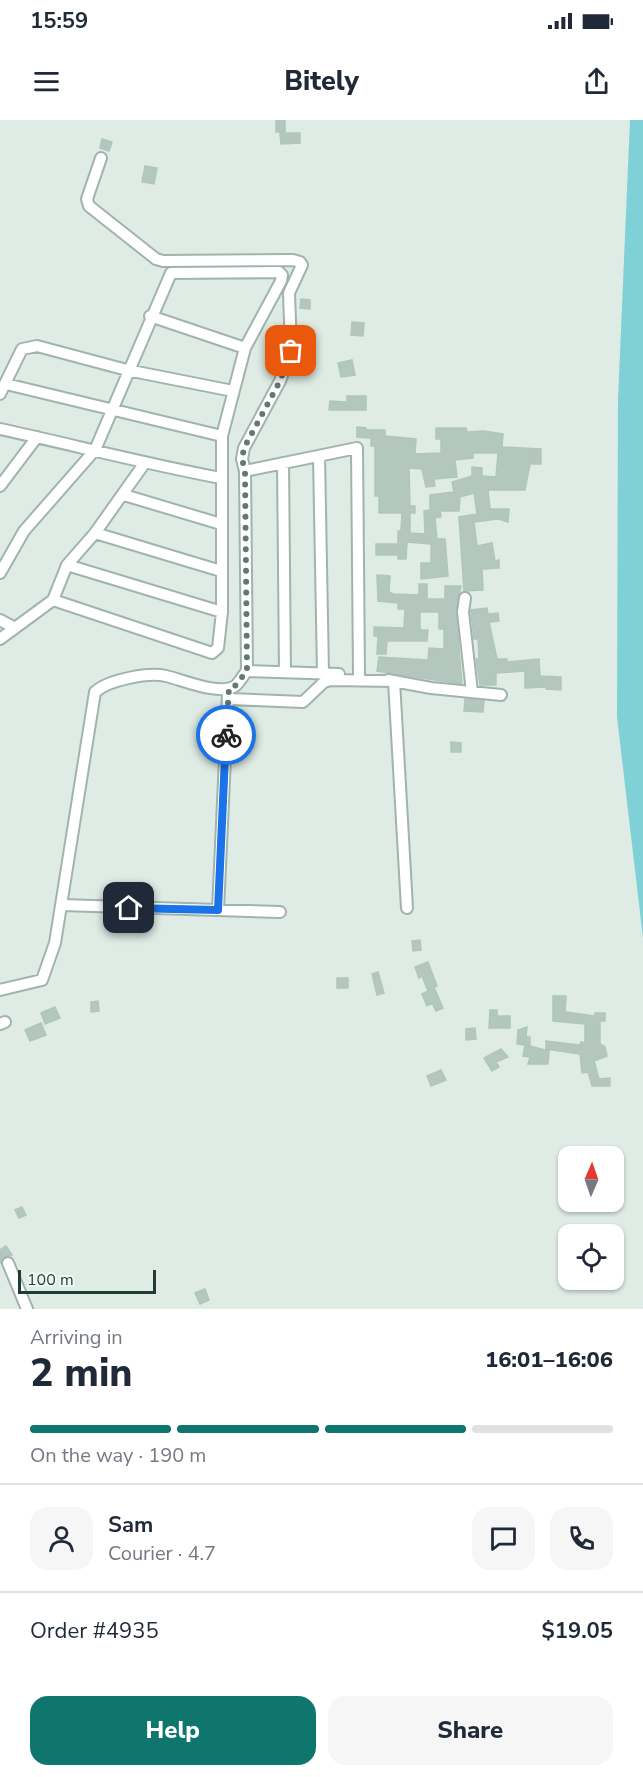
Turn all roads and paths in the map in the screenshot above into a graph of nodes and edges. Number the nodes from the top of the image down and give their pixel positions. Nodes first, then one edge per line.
1 (101, 158) dead end
2 (150, 316) junction
3 (245, 348) junction
4 (127, 370) junction
5 (6, 384) junction
6 (233, 391) junction
7 (0, 394) edge
8 (112, 409) junction
9 (0, 429) edge
10 (222, 436) junction
11 (37, 437) junction
12 (95, 450) junction
13 (319, 456) junction
14 (283, 463) junction
15 (144, 464) junction
16 (245, 471) junction
17 (221, 478) junction
18 (0, 486) edge
19 (124, 495) junction
20 (221, 524) junction
21 (95, 533) junction
22 (68, 565) junction
23 (221, 571) junction
24 (0, 573) edge
25 (465, 598) dead end
26 (53, 600) junction
27 (222, 612) junction
28 (0, 620) edge
29 (15, 628) junction
30 (0, 639) edge
31 (247, 671) junction
32 (285, 672) junction
33 (322, 673) junction
34 (359, 675) junction
35 (394, 681) junction
36 (472, 692) junction
37 (228, 694) junction
38 (501, 695) dead end
39 (62, 906) junction
40 (407, 908) dead end
41 (218, 910) junction
42 (280, 912) dead end
43 (0, 990) edge
44 (8, 1263) dead end
45 (27, 1309) edge

1 - 16 street
2 - 3 street
2 - 3 street
2 - 4 street
3 - 6 street
4 - 5 street
4 - 6 street
4 - 8 street
5 - 7 street
5 - 8 street
6 - 10 street
8 - 10 street
8 - 12 street
9 - 11 street
10 - 17 street
11 - 12 street
11 - 18 street
12 - 15 street
12 - 24 street
13 - 14 street
13 - 33 street
13 - 34 street
14 - 16 street
14 - 32 street
15 - 17 street
15 - 19 street
16 - 31 street
17 - 20 street
19 - 20 street
19 - 21 street
20 - 23 street
21 - 22 street
21 - 23 street
22 - 26 street
22 - 27 street
23 - 27 street
25 - 36 street
26 - 27 street
26 - 29 street
28 - 29 street
29 - 30 street
31 - 32 street
31 - 37 street
32 - 33 street
33 - 34 street
34 - 35 street
35 - 36 street
35 - 37 street
35 - 40 street
36 - 38 street
37 - 39 street
37 - 41 street
39 - 41 street
39 - 43 street
41 - 42 street
44 - 45 street

